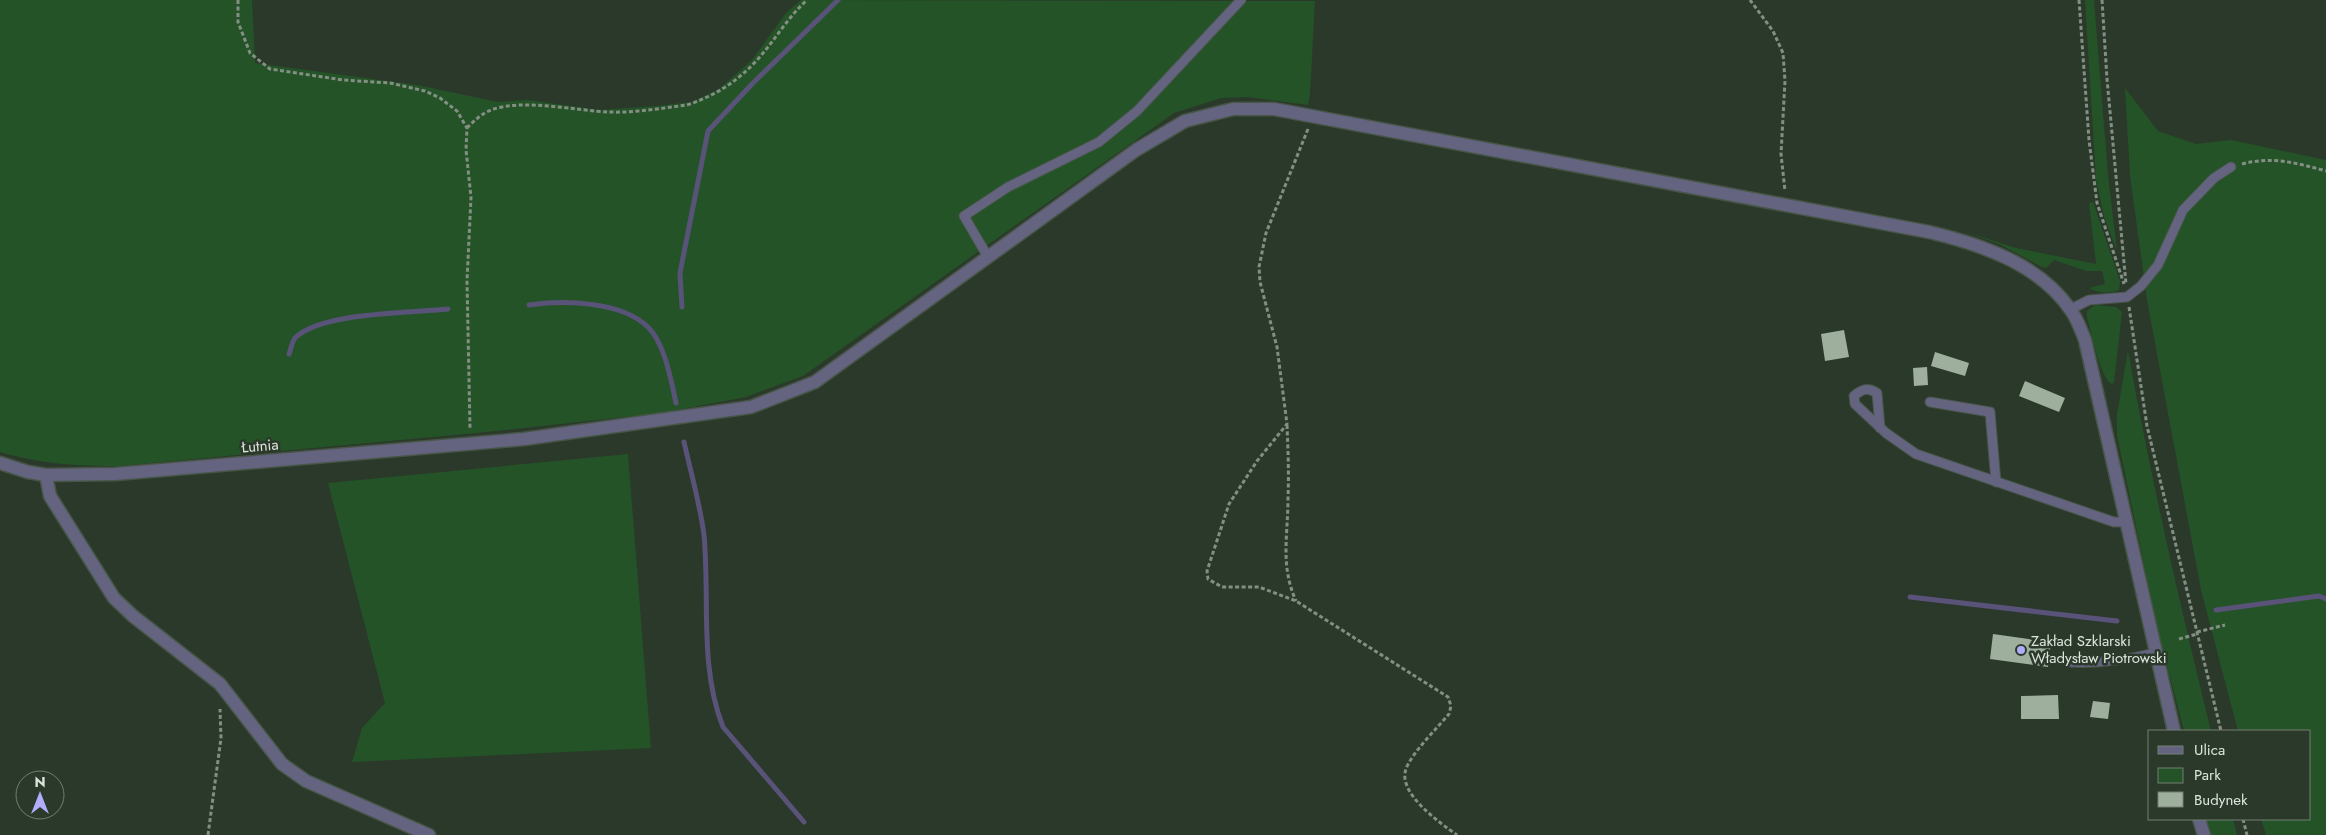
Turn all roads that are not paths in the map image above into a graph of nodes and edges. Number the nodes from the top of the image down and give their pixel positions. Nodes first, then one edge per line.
1 (1240, 0) edge
2 (2231, 167) road end
3 (988, 257) junction
4 (2071, 309) junction
5 (1930, 402) dead end
6 (1880, 428) dead end
7 (0, 463) edge
8 (46, 475) junction
9 (1996, 482) junction
10 (2124, 522) junction
11 (2155, 653) junction
12 (2069, 662) dead end
13 (2174, 730) edge
14 (2199, 820) edge
15 (429, 835) edge
16 (2204, 835) edge

1 - 3 lane
2 - 4 lane
3 - 4 street, Łutnia
3 - 8 street, Łutnia
4 - 10 street
5 - 9 lane
6 - 9 lane
7 - 8 street, Łutnia
8 - 15 street
9 - 10 lane
10 - 11 street
11 - 12 lane
11 - 13 street
14 - 16 street

